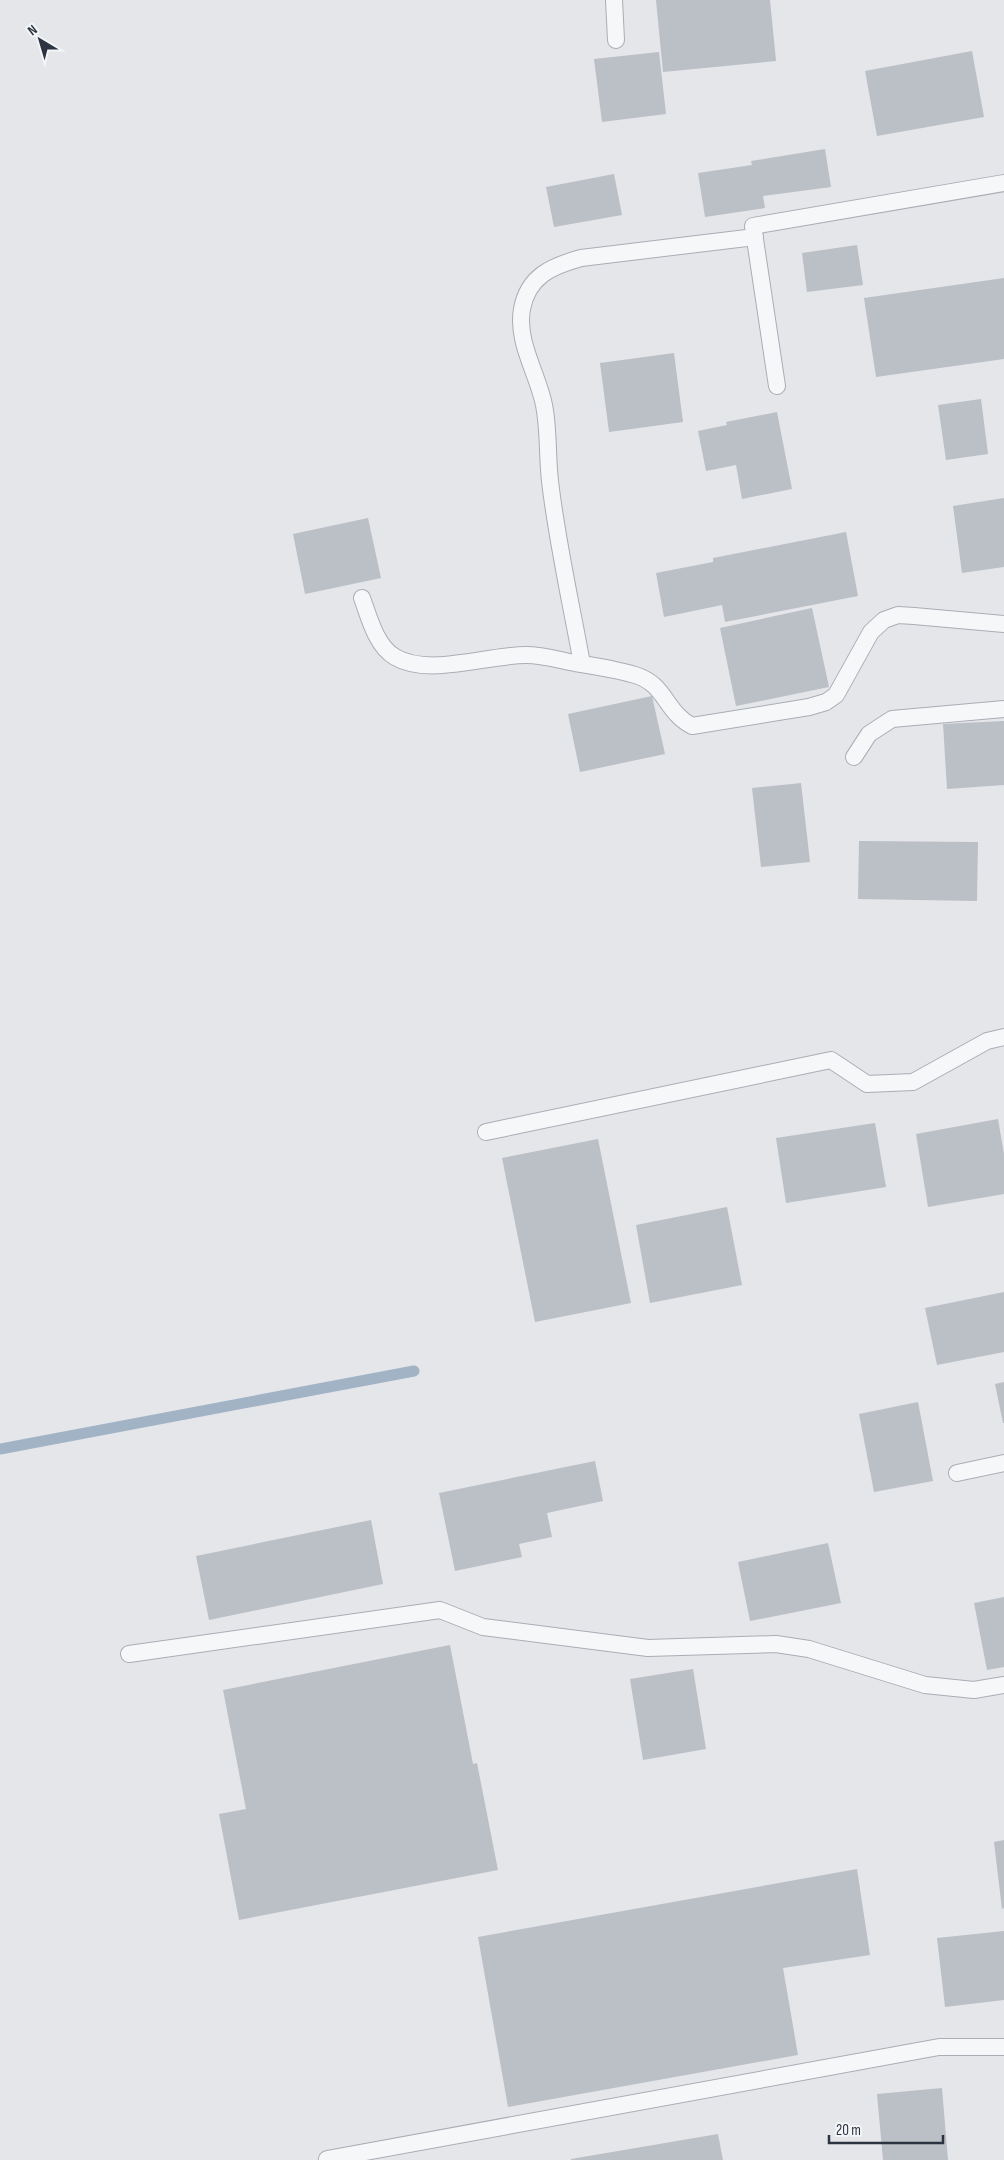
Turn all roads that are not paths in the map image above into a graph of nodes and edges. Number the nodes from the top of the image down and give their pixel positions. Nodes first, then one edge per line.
1 (614, 0) edge
2 (616, 40) dead end
3 (1004, 183) edge
4 (755, 237) junction
5 (777, 386) dead end
6 (362, 598) dead end
7 (1004, 624) edge
8 (582, 664) junction
9 (1004, 709) edge
10 (854, 757) dead end
11 (1004, 1038) edge
12 (486, 1132) dead end
13 (1004, 1463) edge
14 (957, 1473) dead end
15 (129, 1654) dead end
16 (1004, 1686) edge
17 (1004, 2047) edge
18 (327, 2159) edge

1 - 2 lane
3 - 4 lane
4 - 5 lane
4 - 8 lane
6 - 8 lane
7 - 8 lane
9 - 10 lane
11 - 12 lane
13 - 14 lane
15 - 16 lane
17 - 18 lane

